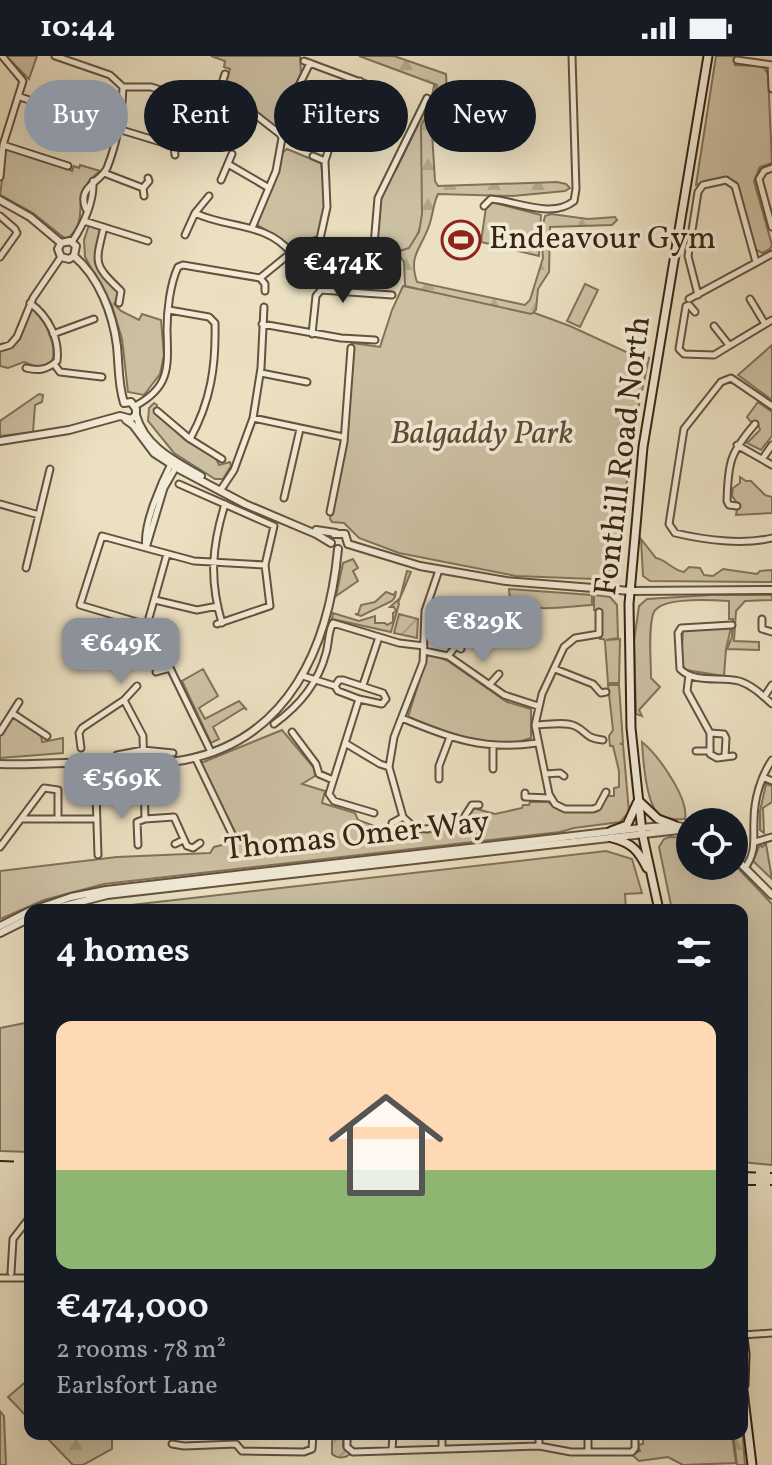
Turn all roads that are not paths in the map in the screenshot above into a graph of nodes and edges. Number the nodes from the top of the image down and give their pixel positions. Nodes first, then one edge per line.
1 (2, 56) edge
2 (55, 56) edge
3 (572, 56) edge
4 (708, 56) edge
5 (737, 60) dead end
6 (771, 65) edge
7 (225, 74) dead end
8 (115, 80) edge
9 (299, 80) edge
10 (357, 80) edge
11 (128, 87) edge
12 (772, 89) edge
13 (20, 97) junction
14 (24, 98) edge
15 (424, 104) edge
16 (258, 117) edge
17 (3, 145) junction
18 (111, 152) edge
19 (175, 152) edge
20 (328, 152) edge
21 (232, 154) dead end
22 (175, 155) dead end
23 (313, 156) dead end
24 (325, 161) junction
25 (228, 164) junction
26 (68, 166) dead end
27 (772, 168) edge
28 (104, 173) junction
29 (0, 177) edge
30 (148, 178) dead end
31 (221, 180) dead end
32 (143, 188) junction
33 (269, 188) junction
34 (144, 196) dead end
35 (209, 196) dead end
36 (0, 200) edge
37 (484, 206) dead end
38 (195, 213) junction
39 (0, 216) edge
40 (84, 221) junction
41 (104, 227) junction
42 (772, 227) edge
43 (252, 228) junction
44 (185, 235) dead end
45 (320, 239) junction
46 (148, 241) dead end
47 (72, 242) junction
48 (61, 243) junction
49 (374, 245) junction
50 (392, 246) dead end
51 (291, 253) junction
52 (772, 254) edge
53 (74, 256) junction
54 (0, 257) edge
55 (61, 257) junction
56 (756, 262) junction
57 (260, 278) junction
58 (265, 291) dead end
59 (392, 295) dead end
60 (698, 295) junction
61 (689, 299) dead end
62 (750, 299) dead end
63 (30, 303) junction
64 (119, 303) dead end
65 (264, 307) dead end
66 (169, 310) junction
67 (695, 312) dead end
68 (94, 319) dead end
69 (772, 320) edge
70 (262, 324) junction
71 (765, 324) junction
72 (714, 326) dead end
73 (53, 334) junction
74 (312, 334) junction
75 (375, 340) dead end
76 (729, 345) junction
77 (0, 348) edge
78 (351, 348) dead end
79 (54, 364) junction
80 (26, 368) dead end
81 (261, 373) junction
82 (102, 377) dead end
83 (307, 382) dead end
84 (124, 403) junction
85 (135, 406) junction
86 (772, 406) edge
87 (157, 411) dead end
88 (136, 415) junction
89 (123, 418) junction
90 (253, 418) junction
91 (755, 424) dead end
92 (300, 429) junction
93 (343, 437) junction
94 (190, 439) junction
95 (0, 441) edge
96 (737, 445) junction
97 (772, 445) edge
98 (763, 458) junction
99 (222, 459) dead end
100 (173, 464) junction
101 (772, 465) edge
102 (50, 469) dead end
103 (179, 484) dead end
104 (221, 490) junction
105 (284, 498) dead end
106 (0, 504) edge
107 (225, 504) junction
108 (737, 506) dead end
109 (330, 512) dead end
110 (39, 515) junction
111 (336, 533) junction
112 (772, 538) edge
113 (331, 543) junction
114 (348, 544) junction
115 (146, 548) junction
116 (338, 549) junction
117 (167, 554) junction
118 (212, 563) junction
119 (265, 565) junction
120 (26, 568) dead end
121 (439, 570) junction
122 (772, 590) edge
123 (631, 591) junction
124 (155, 600) junction
125 (218, 606) junction
126 (599, 612) dead end
127 (762, 619) dead end
128 (732, 625) dead end
129 (772, 632) edge
130 (379, 637) junction
131 (424, 649) junction
132 (461, 649) dead end
133 (448, 656) junction
134 (555, 669) junction
135 (156, 672) dead end
136 (499, 674) dead end
137 (689, 675) junction
138 (303, 676) junction
139 (316, 681) junction
140 (363, 685) junction
141 (489, 685) junction
142 (772, 685) edge
143 (137, 686) dead end
144 (335, 686) junction
145 (606, 692) dead end
146 (764, 697) junction
147 (359, 699) junction
148 (124, 700) junction
149 (19, 702) dead end
150 (772, 704) edge
151 (538, 706) junction
152 (12, 713) junction
153 (402, 718) junction
154 (274, 724) dead end
155 (535, 725) junction
156 (0, 732) edge
157 (292, 732) dead end
158 (710, 733) junction
159 (47, 736) dead end
160 (450, 737) junction
161 (603, 740) dead end
162 (345, 743) junction
163 (537, 743) junction
164 (493, 746) junction
165 (81, 748) dead end
166 (143, 750) junction
167 (696, 751) dead end
168 (710, 751) junction
169 (211, 752) junction
170 (173, 753) dead end
171 (725, 756) junction
172 (733, 756) dead end
173 (195, 757) junction
174 (117, 759) dead end
175 (772, 760) edge
176 (95, 763) junction
177 (143, 763) junction
178 (0, 764) edge
179 (389, 767) junction
180 (493, 769) dead end
181 (168, 773) dead end
182 (121, 774) dead end
183 (144, 774) junction
184 (545, 774) junction
185 (564, 776) dead end
186 (763, 777) junction
187 (439, 779) dead end
188 (333, 780) junction
189 (772, 781) edge
190 (606, 792) dead end
191 (525, 793) dead end
192 (550, 798) junction
193 (638, 799) junction
194 (479, 805) dead end
195 (374, 813) dead end
196 (403, 817) junction
197 (20, 819) junction
198 (58, 819) junction
199 (97, 819) junction
200 (145, 819) junction
201 (674, 825) joint
202 (389, 826) dead end
203 (676, 830) edge
204 (642, 831) junction
205 (232, 834) dead end
206 (612, 835) junction
207 (772, 837) edge
208 (183, 840) junction
209 (755, 842) junction
210 (200, 843) dead end
211 (175, 844) dead end
212 (138, 845) dead end
213 (0, 847) edge
214 (98, 855) dead end
215 (748, 864) edge
216 (748, 871) edge
217 (653, 881) junction
218 (772, 895) edge
219 (52, 904) edge
220 (72, 904) edge
221 (658, 904) edge
222 (24, 915) edge
223 (24, 921) edge
224 (0, 926) edge
225 (0, 933) edge
226 (24, 1225) edge
227 (11, 1273) dead end
228 (0, 1278) edge
229 (24, 1278) edge
230 (748, 1333) edge
231 (772, 1333) edge
232 (748, 1429) edge
233 (314, 1440) edge
234 (348, 1440) edge
235 (393, 1440) edge
236 (442, 1440) edge
237 (539, 1440) edge
238 (588, 1440) edge
239 (635, 1440) edge
240 (172, 1444) dead end
241 (539, 1446) junction
242 (442, 1449) junction
243 (392, 1450) junction
244 (588, 1452) junction
245 (752, 1465) edge

1 - 13 street
2 - 8 street
3 - 37 street
4 - 123 main road, Fonthill Road North
5 - 6 street
6 - 12 street
7 - 11 street
9 - 10 street
13 - 14 street
13 - 17 street
15 - 49 street
16 - 33 street
17 - 26 street
17 - 29 street
18 - 28 street
19 - 22 street
20 - 24 street
21 - 25 street
23 - 24 street
24 - 45 street
25 - 31 street
25 - 33 street
27 - 42 street
28 - 32 street
28 - 40 street
30 - 32 street
32 - 34 street
33 - 43 street
35 - 38 street
36 - 48 street
38 - 43 street
38 - 44 street
39 - 54 street
40 - 41 street
40 - 47 street
41 - 46 street
41 - 64 street
43 - 51 street
45 - 49 street
45 - 51 street
47 - 48 street
47 - 53 street
48 - 55 street
49 - 50 street
51 - 57 street
52 - 56 street
53 - 55 street
53 - 84 street
55 - 63 street
56 - 60 street
56 - 60 street
57 - 58 street
57 - 66 street
59 - 74 street
60 - 61 street
62 - 71 street
63 - 73 street
63 - 77 street
65 - 70 street
66 - 85 street
66 - 94 street
67 - 76 street
68 - 73 street
69 - 71 street
70 - 74 street
70 - 81 street
71 - 76 street
72 - 76 street
73 - 79 street
74 - 75 street
78 - 93 street
79 - 80 street
79 - 82 street
81 - 83 street
81 - 90 street
84 - 85 street
84 - 89 street
85 - 88 street
86 - 112 street
87 - 94 street
88 - 89 street
88 - 100 street
89 - 95 street
89 - 100 street
90 - 92 street
90 - 104 street
91 - 96 street
92 - 93 street
92 - 105 street
93 - 109 street
94 - 99 street
96 - 98 street
96 - 108 street
97 - 98 street
98 - 101 street
100 - 104 street
100 - 115 street
102 - 110 street
103 - 107 street
104 - 111 street
104 - 113 street
106 - 110 street
107 - 118 street
107 - 119 street
110 - 120 street
111 - 113 street
111 - 114 street
113 - 116 street
114 - 116 street
114 - 121 street
115 - 117 street
115 - 124 street
116 - 138 street
117 - 118 street
117 - 124 street
118 - 119 street
118 - 125 street
119 - 125 street
121 - 123 street
121 - 131 street
122 - 123 street
123 - 193 main road, Fonthill Road North
124 - 125 street
126 - 134 street
127 - 129 street
128 - 137 street
130 - 131 street
130 - 139 street
130 - 140 street
131 - 133 street
131 - 153 street
132 - 133 street
133 - 141 street
134 - 145 street
134 - 151 street
135 - 169 street
136 - 141 street
137 - 146 street
137 - 158 street
138 - 139 street
138 - 169 street
139 - 144 street
139 - 154 street
140 - 144 street
140 - 147 street
141 - 151 street
142 - 146 street
143 - 148 street
144 - 147 street
146 - 150 street
147 - 162 street
148 - 165 street
148 - 166 street
149 - 152 street
151 - 155 street
152 - 156 street
152 - 159 street
153 - 160 street
153 - 179 street
155 - 161 street
155 - 163 street
157 - 188 street
158 - 168 street
158 - 171 street
160 - 164 street
160 - 187 street
162 - 179 street
162 - 188 street
163 - 164 street
163 - 184 street
164 - 180 street
166 - 170 street
166 - 174 street
166 - 177 street
167 - 168 street
168 - 171 street
169 - 173 street
171 - 172 street
173 - 177 street
173 - 205 street
175 - 186 street
176 - 177 street
176 - 178 street
176 - 199 street
177 - 183 street
179 - 196 street
181 - 183 street
182 - 183 street
183 - 200 street
184 - 185 street
184 - 192 street
186 - 189 street
186 - 209 street
188 - 195 street
190 - 192 street
191 - 192 street
193 - 201 main road
193 - 204 main road, Fonthill Road North
193 - 206 main road
194 - 196 street
196 - 202 street
197 - 198 street
197 - 198 street
197 - 213 street
198 - 199 street
199 - 214 street
200 - 208 street
200 - 212 street
201 - 204 street
203 - 204 street
204 - 206 street, Thomas Omer Way
204 - 217 main road, Fonthill Road North
206 - 217 main road
206 - 219 street, Thomas Omer Way
206 - 220 street, Thomas Omer Way
207 - 209 street
208 - 210 street
208 - 211 street
209 - 215 street
216 - 218 street
217 - 221 main road, Fonthill Road North
222 - 224 street, Thomas Omer Way
223 - 225 street
226 - 227 street
228 - 229 street
230 - 231 street
232 - 245 main road
233 - 240 street
234 - 243 street
235 - 243 street
236 - 242 street
237 - 241 street
238 - 244 street
239 - 244 street
241 - 242 street
241 - 244 street
242 - 243 street

